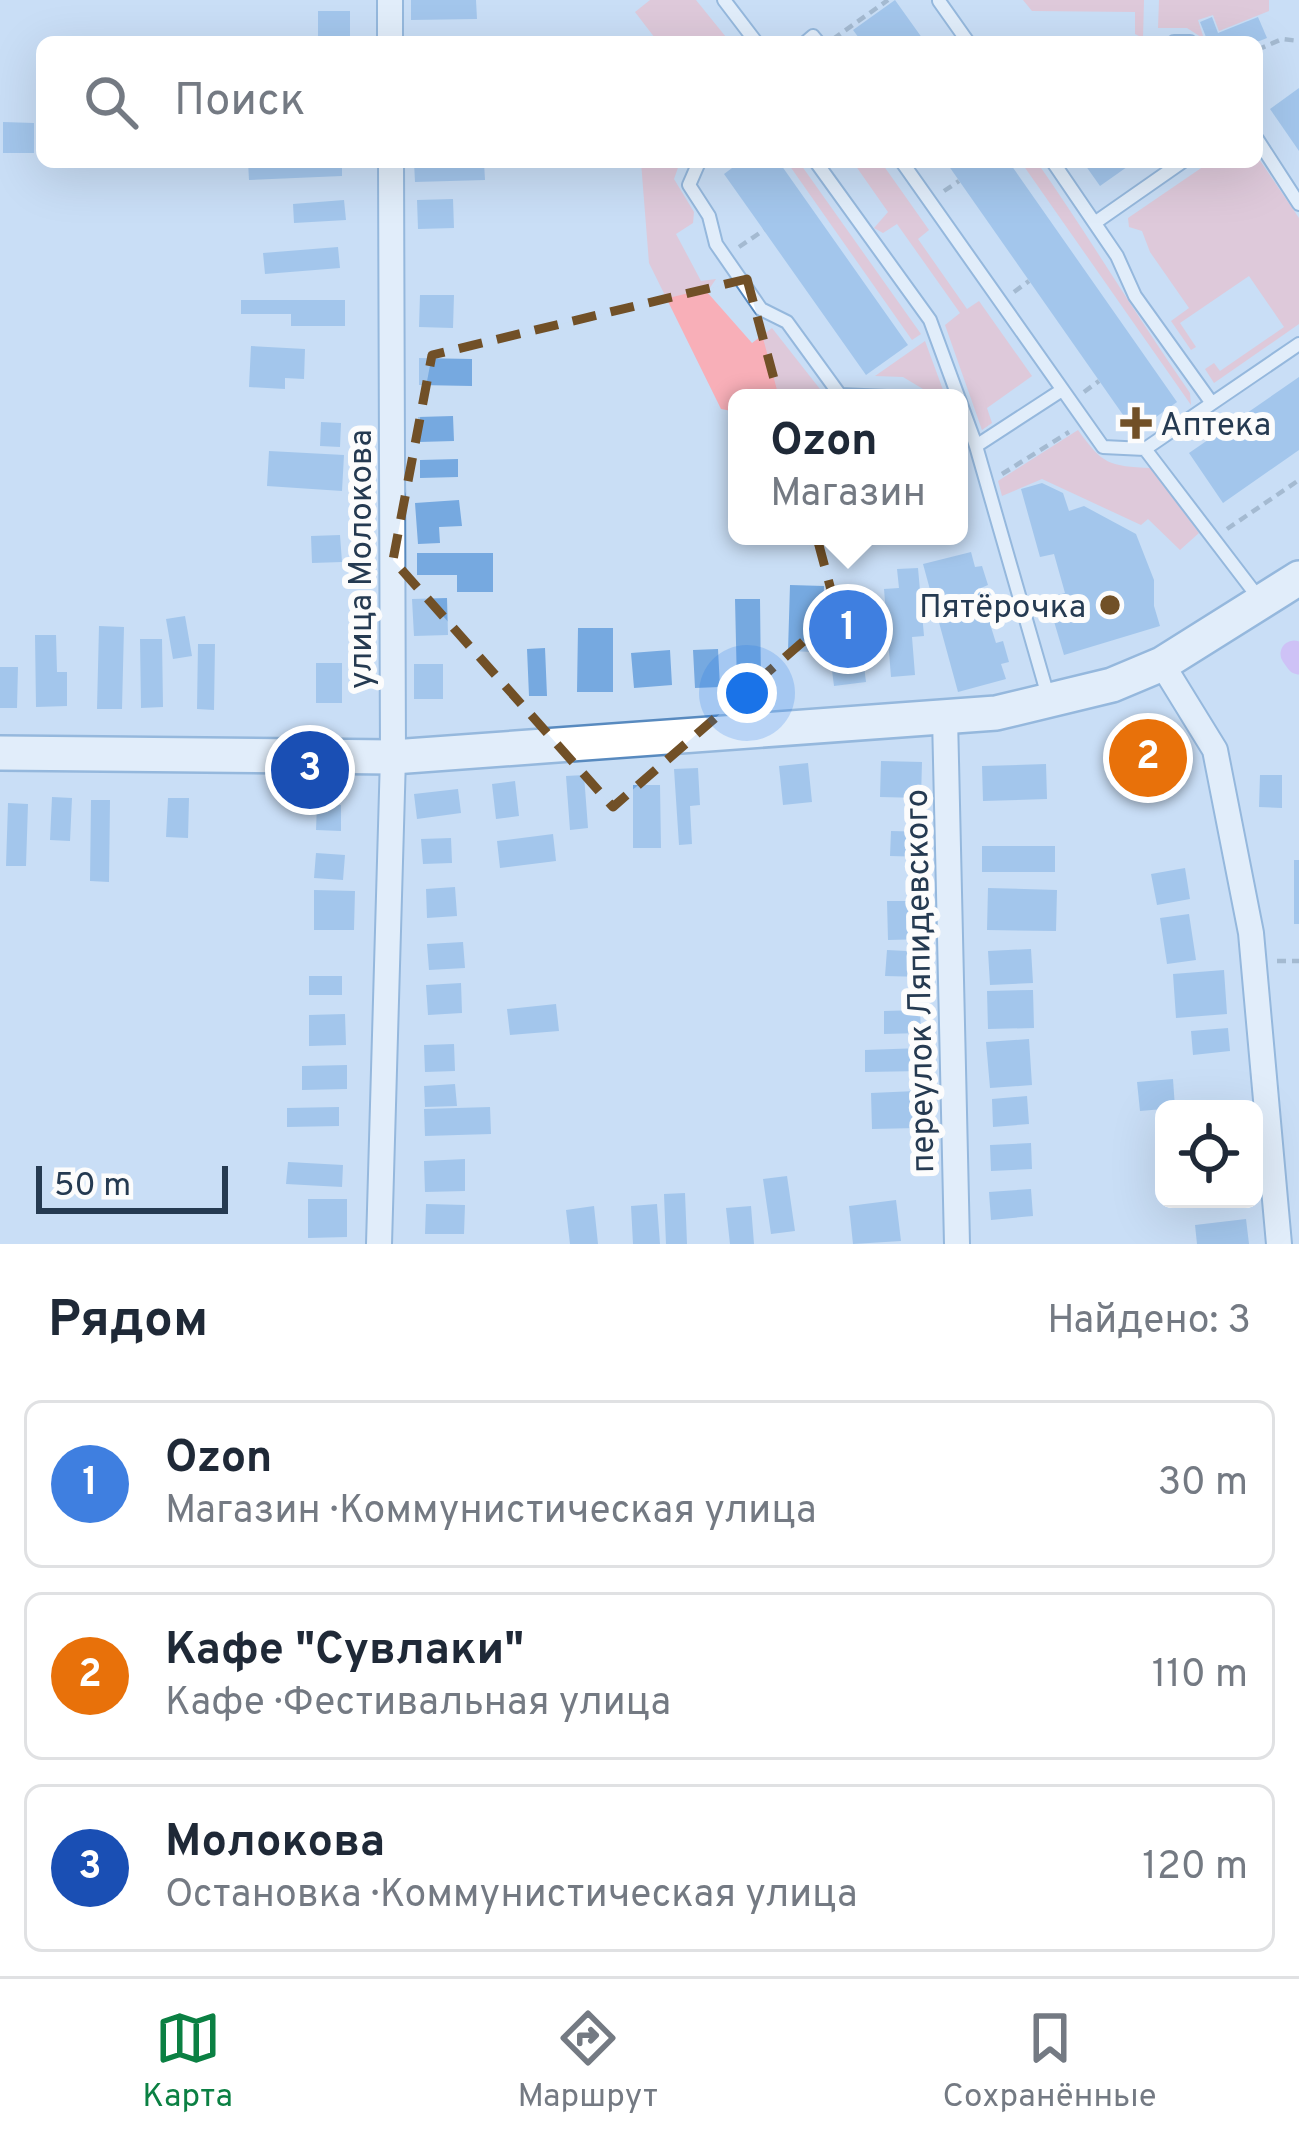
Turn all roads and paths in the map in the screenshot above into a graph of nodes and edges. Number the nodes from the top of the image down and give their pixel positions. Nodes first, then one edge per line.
1 (390, 0) edge
2 (724, 0) edge
3 (888, 0) edge
4 (939, 1) edge
5 (390, 36) edge
6 (751, 36) edge
7 (837, 36) edge
8 (964, 36) edge
9 (1299, 41) edge
10 (1263, 47) edge
11 (1263, 148) edge
12 (391, 168) edge
13 (696, 168) edge
14 (820, 168) edge
15 (906, 168) edge
16 (1057, 168) edge
17 (1173, 168) edge
18 (1299, 204) edge
19 (1096, 221) junction
20 (764, 230) dead end
21 (725, 257) junction
22 (1299, 344) edge
23 (835, 389) edge
24 (956, 389) edge
25 (1062, 390) junction
26 (1210, 402) junction
27 (968, 422) edge
28 (1085, 422) junction
29 (968, 435) edge
30 (975, 441) junction
31 (1145, 449) junction
32 (1299, 480) edge
33 (987, 483) junction
34 (1212, 539) junction
35 (1299, 578) edge
36 (1263, 603) junction
37 (1162, 664) junction
38 (1049, 702) junction
39 (945, 717) junction
40 (0, 753) edge
41 (393, 757) junction
42 (379, 1244) edge
43 (957, 1244) edge
44 (1279, 1244) edge

1 - 5 street
2 - 6 lane
3 - 7 path
4 - 8 lane
9 - 10 path
11 - 18 lane
12 - 41 street, улица Молокова
13 - 21 lane
14 - 24 lane
15 - 25 lane
16 - 19 lane
17 - 19 lane
19 - 26 lane
20 - 21 path
21 - 23 lane
22 - 26 lane
25 - 28 lane
25 - 30 lane
26 - 31 lane
27 - 30 lane
28 - 31 lane
28 - 33 path
29 - 30 lane
30 - 33 lane
31 - 34 lane
32 - 34 path
33 - 38 lane
34 - 36 lane
35 - 36 street
36 - 37 street
37 - 38 street
37 - 44 street
38 - 39 street
39 - 41 street
39 - 43 street, переулок Ляпидевского
40 - 41 street
41 - 42 street, улица Молокова

